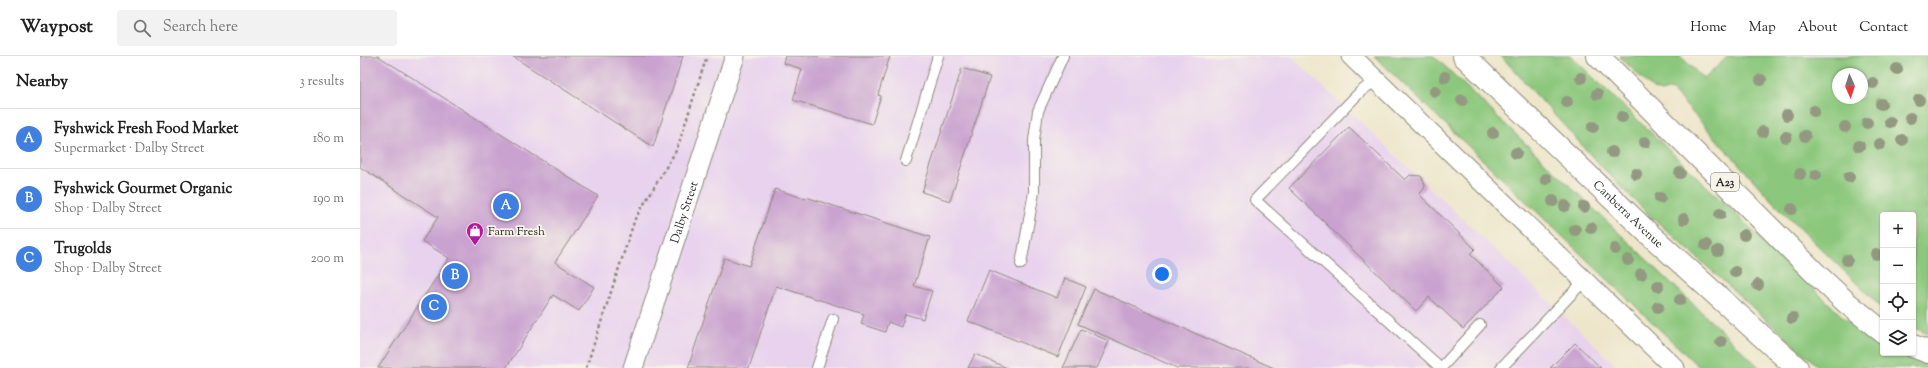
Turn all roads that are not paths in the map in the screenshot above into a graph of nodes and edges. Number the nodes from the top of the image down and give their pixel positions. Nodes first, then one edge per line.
1 (735, 56) edge
2 (938, 56) edge
3 (1063, 56) edge
4 (1351, 56) edge
5 (1464, 56) edge
6 (1598, 56) edge
7 (1376, 80) junction
8 (906, 161) dead end
9 (1021, 264) dead end
10 (1583, 282) junction
11 (833, 318) dead end
12 (1480, 325) dead end
13 (1880, 330) edge
14 (1916, 347) edge
15 (1928, 352) edge
16 (633, 368) edge
17 (817, 368) edge
18 (1501, 368) edge
19 (1675, 368) edge
20 (1797, 368) edge

1 - 16 street, Dalby Street
2 - 8 lane
3 - 9 lane
4 - 7 street
5 - 20 highway, Canberra Avenue
6 - 13 highway, A23
7 - 10 street
7 - 12 lane
10 - 18 lane
10 - 19 street
11 - 17 lane
14 - 15 highway

